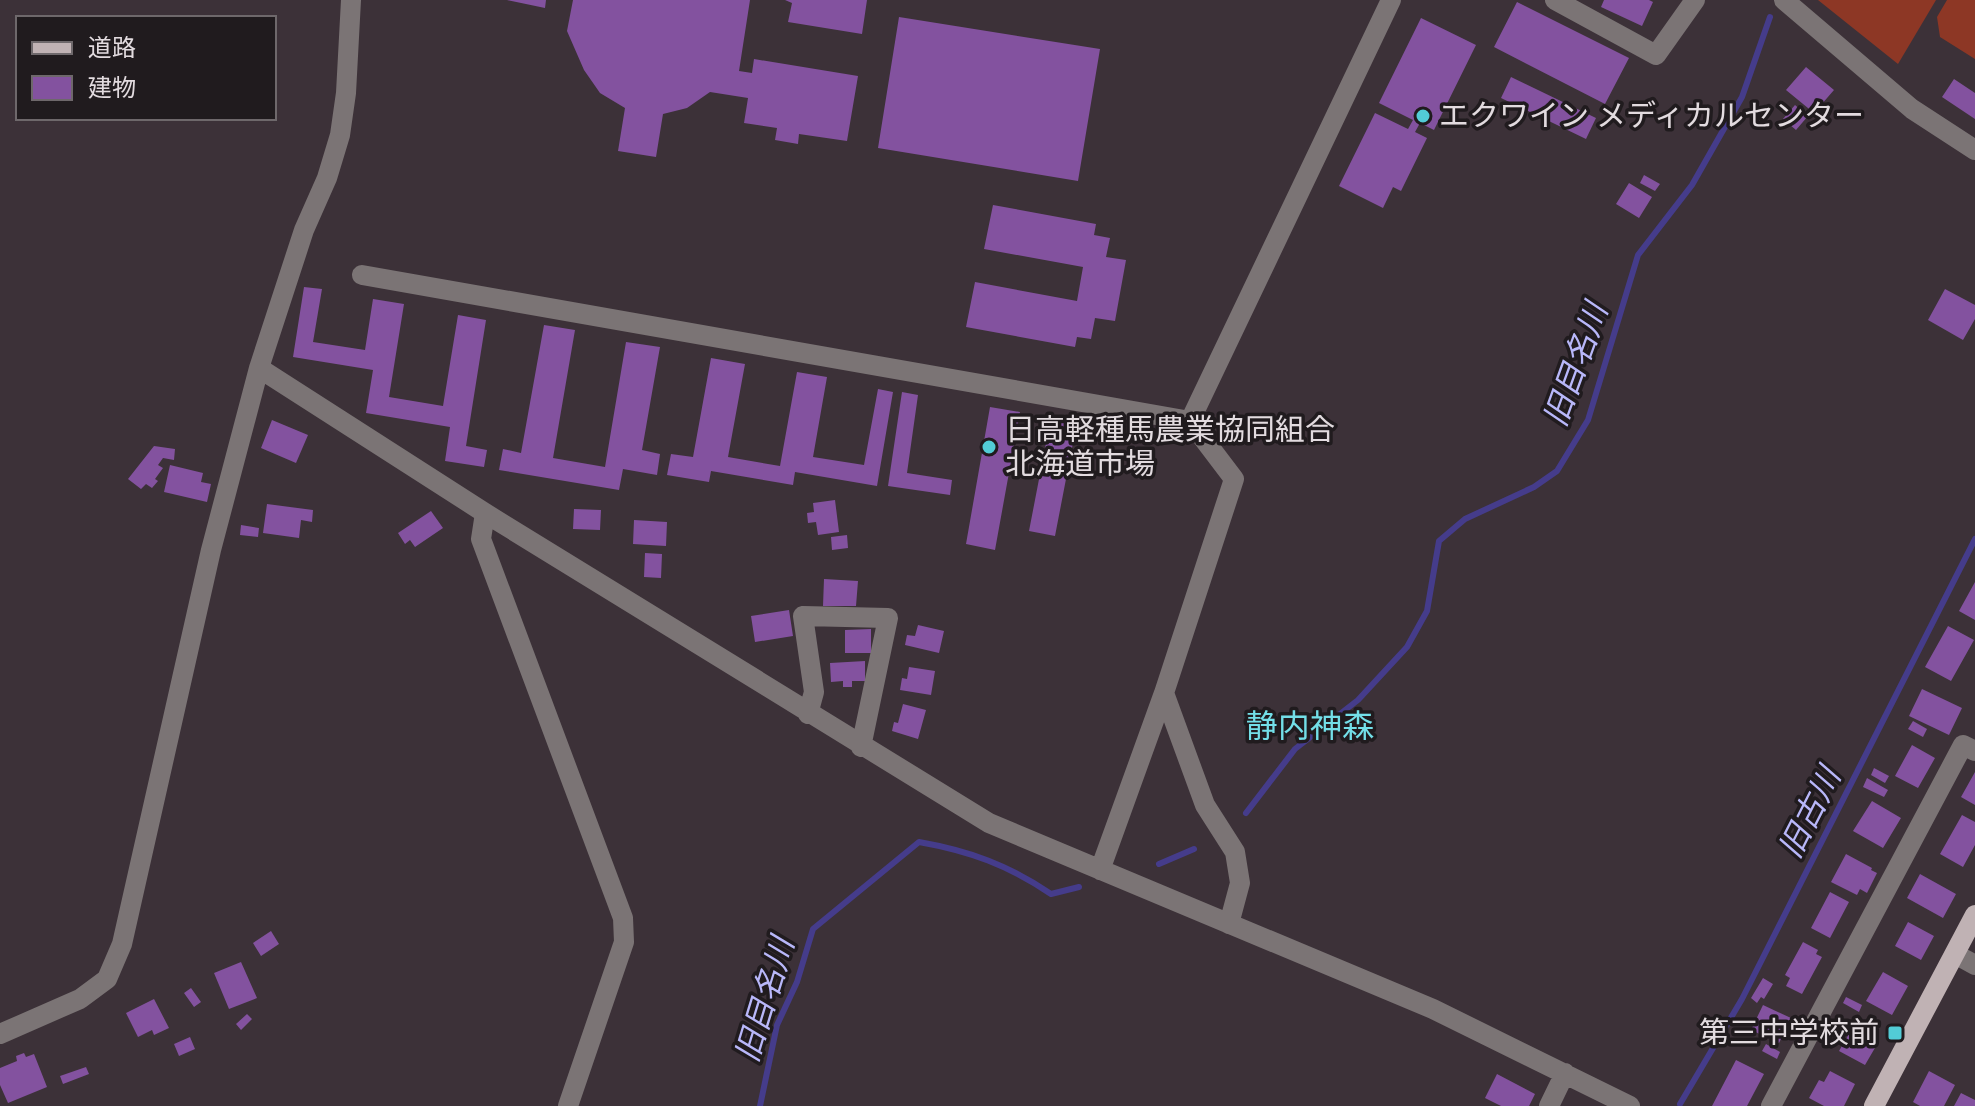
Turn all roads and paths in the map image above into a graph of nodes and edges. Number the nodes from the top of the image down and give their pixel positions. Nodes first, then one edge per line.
1 (351, 0) edge
2 (1391, 0) edge
3 (1555, 0) edge
4 (1695, 0) edge
5 (1784, 0) edge
6 (1975, 150) edge
7 (362, 275) dead end
8 (259, 368) junction
9 (1190, 421) junction
10 (485, 513) junction
11 (1164, 693) junction
12 (808, 714) junction
13 (861, 747) junction
14 (1975, 751) edge
15 (1100, 870) junction
16 (1975, 915) edge
17 (1229, 924) junction
18 (1955, 954) junction
19 (1975, 965) edge
20 (0, 1034) edge
21 (1565, 1073) junction
22 (568, 1106) edge
23 (1549, 1106) edge
24 (1630, 1106) edge
25 (1771, 1106) edge
26 (1874, 1106) edge

1 - 8 street
2 - 9 street
3 - 4 street
5 - 6 street
7 - 9 street
8 - 10 street
8 - 20 street
9 - 11 street
10 - 12 street
10 - 22 street
11 - 15 street
11 - 17 street
12 - 13 street
12 - 13 street
13 - 15 street
14 - 25 street
15 - 17 street
16 - 18 main road
17 - 21 street
18 - 19 street
18 - 26 main road
21 - 23 street
21 - 24 street

